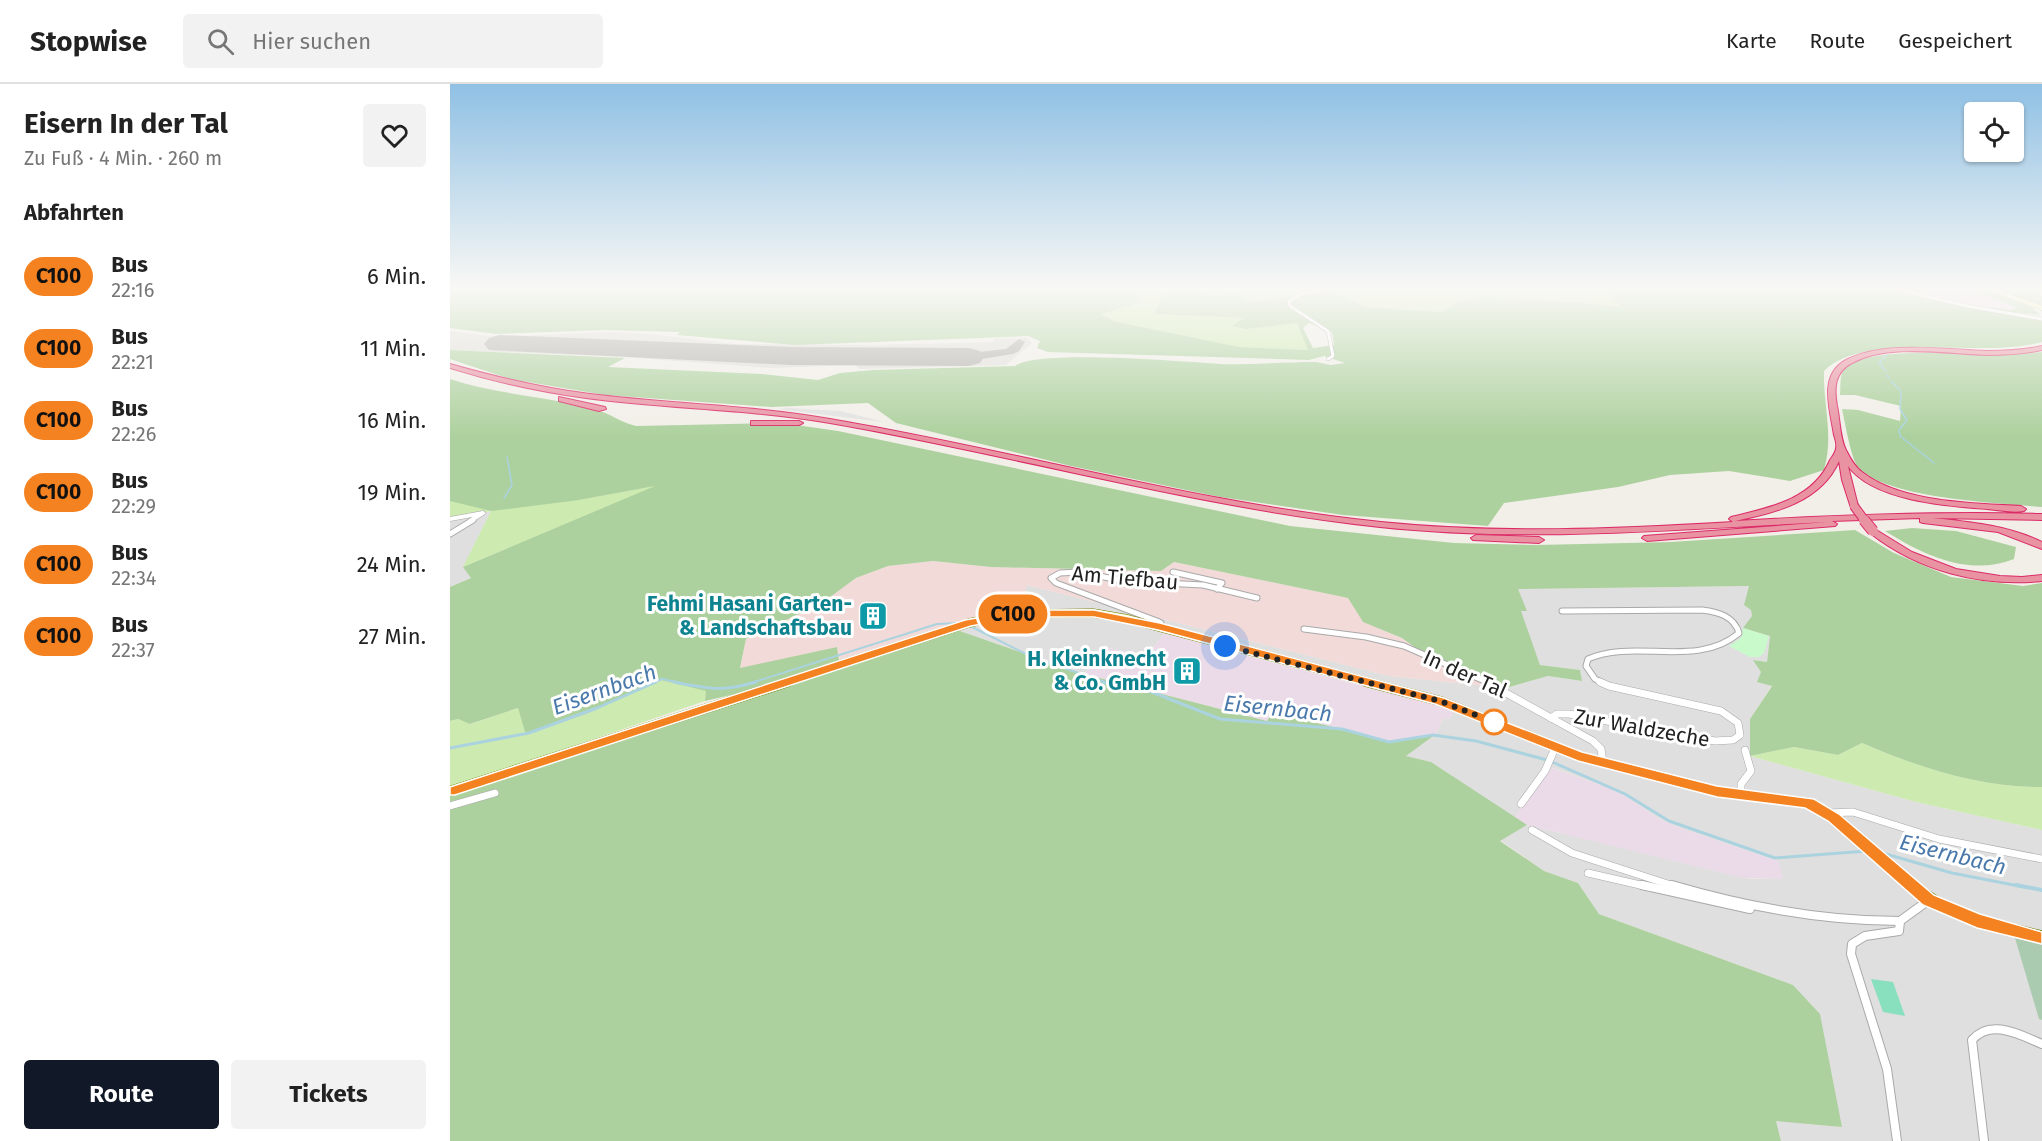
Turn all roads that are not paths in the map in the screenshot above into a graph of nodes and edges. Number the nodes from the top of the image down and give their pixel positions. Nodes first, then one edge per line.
1 (1329, 337) edge
2 (2042, 348) edge
3 (1328, 359) dead end
4 (450, 366) edge
5 (450, 373) edge
6 (561, 399) junction
7 (602, 409) dead end
8 (720, 409) junction
9 (793, 410) dead end
10 (875, 422) dead end
11 (754, 423) dead end
12 (802, 423) junction
13 (942, 441) junction
14 (1840, 442) junction
15 (1061, 470) junction
16 (1232, 507) junction
17 (2042, 511) edge
18 (2042, 517) edge
19 (450, 519) edge
20 (1923, 520) junction
21 (2042, 523) edge
22 (1690, 528) junction
23 (450, 534) edge
24 (2042, 546) edge
25 (1173, 572) dead end
26 (2042, 578) edge
27 (1217, 589) junction
28 (1257, 598) dead end
29 (1563, 611) dead end
30 (1160, 627) junction
31 (1304, 629) dead end
32 (1551, 718) junction
33 (1555, 748) junction
34 (1745, 750) dead end
35 (1549, 760) joint
36 (1603, 762) junction
37 (450, 791) edge
38 (495, 794) dead end
39 (1741, 795) junction
40 (1521, 804) dead end
41 (450, 806) edge
42 (1828, 813) junction
43 (1532, 830) dead end
44 (2042, 859) edge
45 (1588, 873) dead end
46 (1929, 900) junction
47 (1755, 907) junction
48 (1900, 921) junction
49 (2042, 937) edge
50 (2042, 1044) edge
51 (1897, 1141) edge
52 (1984, 1141) edge

1 - 3 street
2 - 14 highway
4 - 8 highway
5 - 6 highway
6 - 7 highway
6 - 12 highway
8 - 9 highway
8 - 13 highway
10 - 13 highway
11 - 12 highway
12 - 15 highway
13 - 15 highway
14 - 17 highway
14 - 22 highway
14 - 26 highway, bridge
15 - 16 highway
16 - 20 highway
16 - 22 highway
18 - 22 highway
19 - 23 street
20 - 21 highway
20 - 24 highway
25 - 27 street, Am Tiefbau
27 - 28 street, Am Tiefbau
27 - 30 street, Am Tiefbau
29 - 32 street, Zur Waldzeche
30 - 33 main road
30 - 37 main road
31 - 32 street, In der Tal
32 - 36 street, In der Tal
33 - 35 street
33 - 36 main road
34 - 39 street
35 - 40 street
36 - 39 main road
38 - 41 street
39 - 42 main road
42 - 44 street
42 - 46 main road
43 - 47 street
45 - 47 street
46 - 48 street
46 - 49 main road
47 - 48 street
48 - 51 street
50 - 52 street

